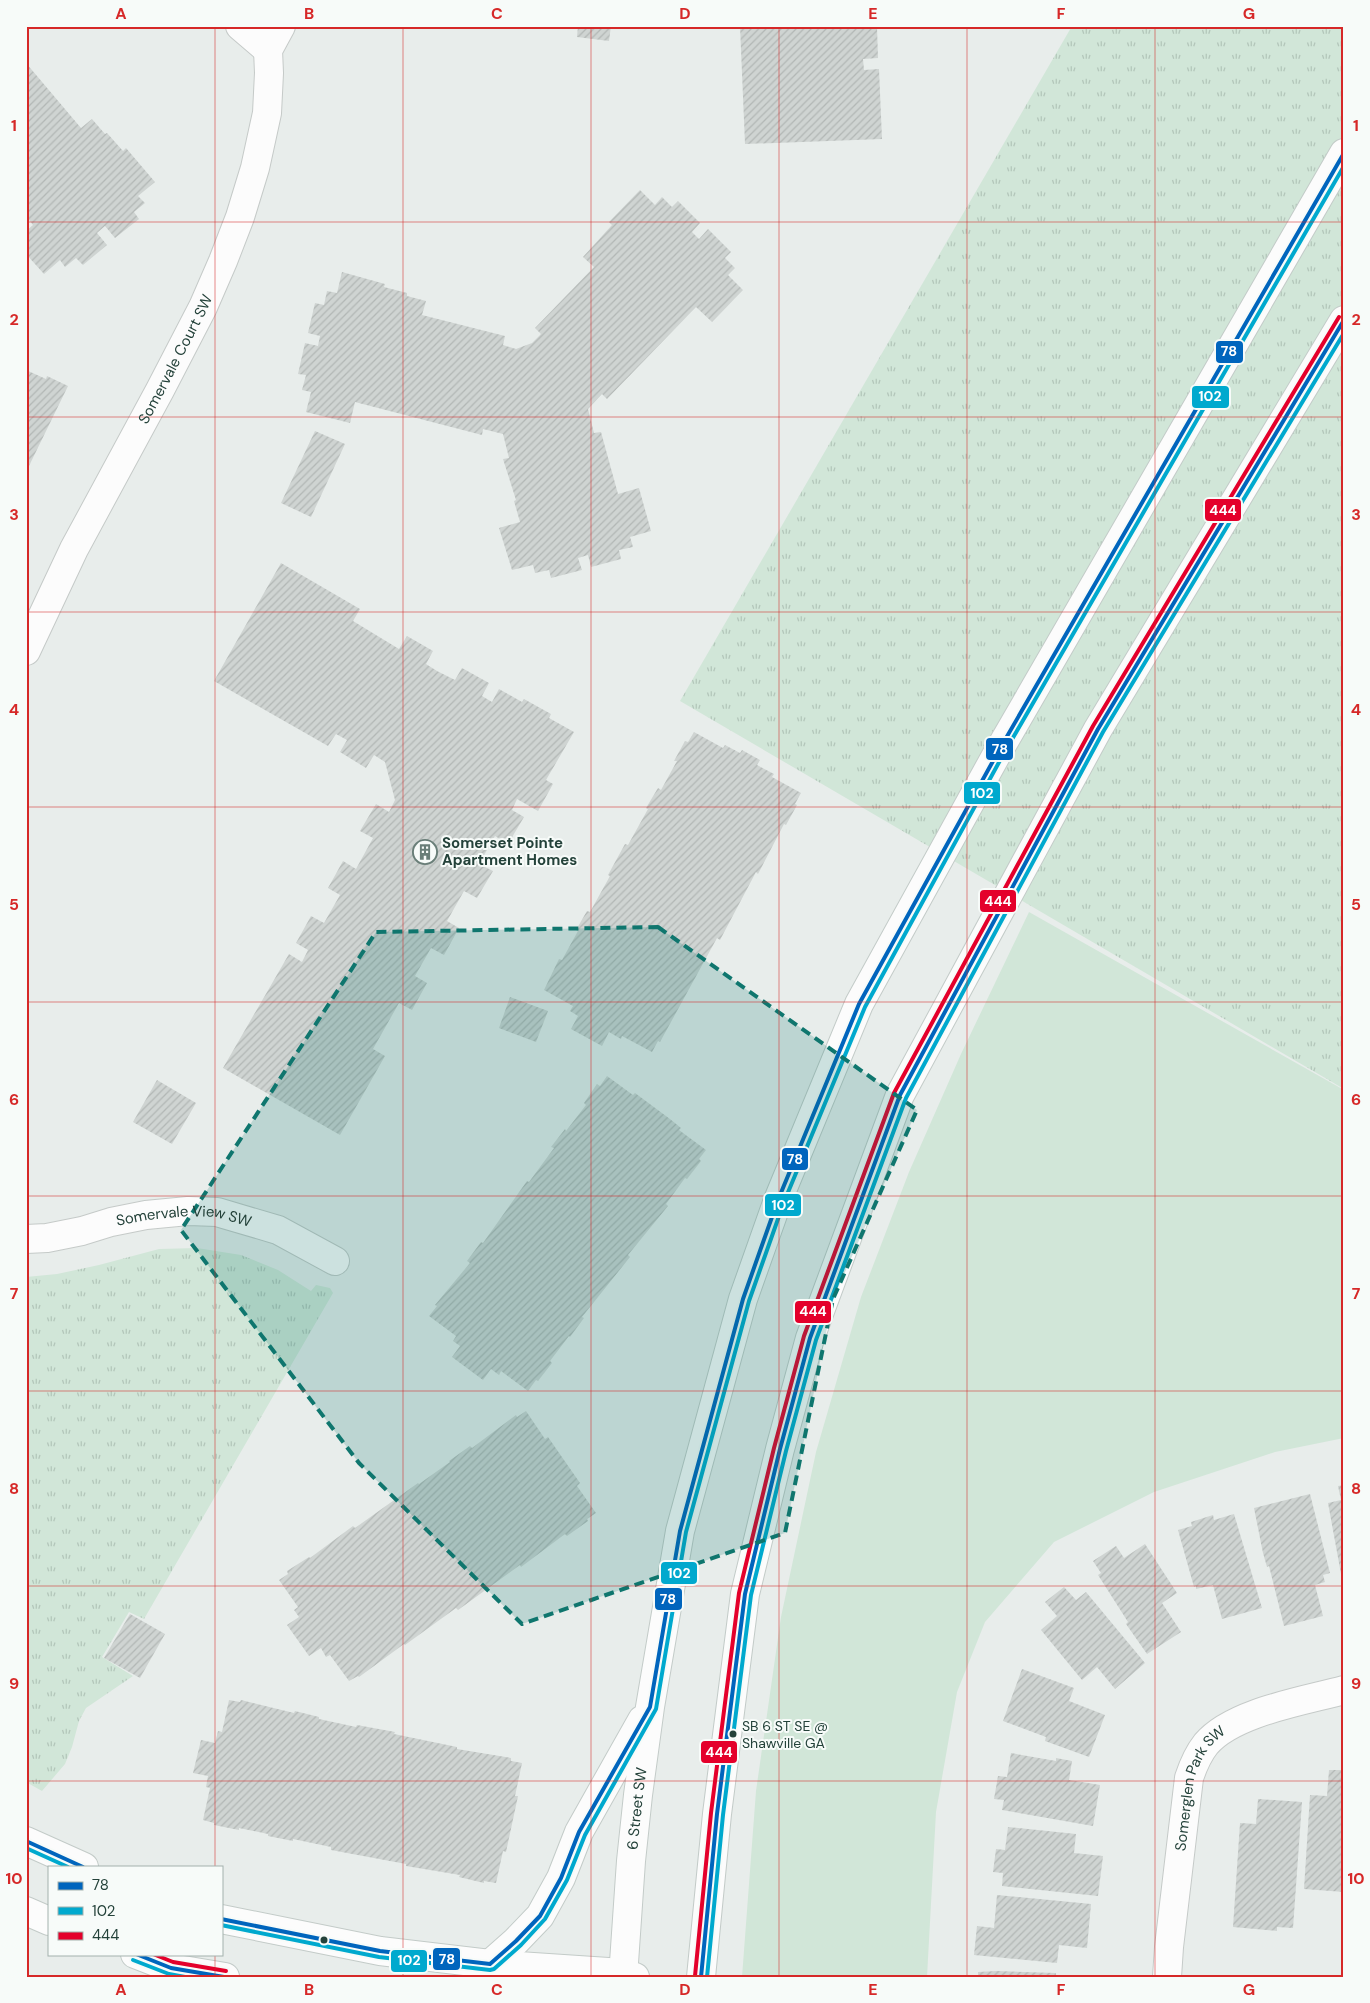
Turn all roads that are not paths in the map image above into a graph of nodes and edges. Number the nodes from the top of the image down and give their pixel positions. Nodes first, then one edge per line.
1 (240, 26) edge
2 (281, 26) edge
3 (268, 50) junction
4 (1344, 153) edge
5 (1344, 320) edge
6 (26, 650) edge
7 (26, 1239) edge
8 (335, 1262) dead end
9 (1344, 1690) edge
10 (650, 1707) junction
11 (26, 1841) edge
12 (82, 1866) edge
13 (26, 1911) edge
14 (222, 1919) edge
15 (48, 1921) edge
16 (140, 1956) edge
17 (490, 1964) junction
18 (183, 1972) edge
19 (627, 1976) edge
20 (225, 1977) edge
21 (701, 1977) edge
22 (1167, 1977) edge

1 - 3 main road
2 - 3 main road
3 - 6 main road, Somervale Court SW
4 - 10 main road, 6 Street SW
5 - 21 main road
7 - 8 main road, Somervale View SW
9 - 22 main road, Somerglen Park SW
10 - 17 main road
10 - 19 main road, 6 Street SW
11 - 12 main road
13 - 15 main road
14 - 17 main road
16 - 18 main road
17 - 19 main road
18 - 20 main road

